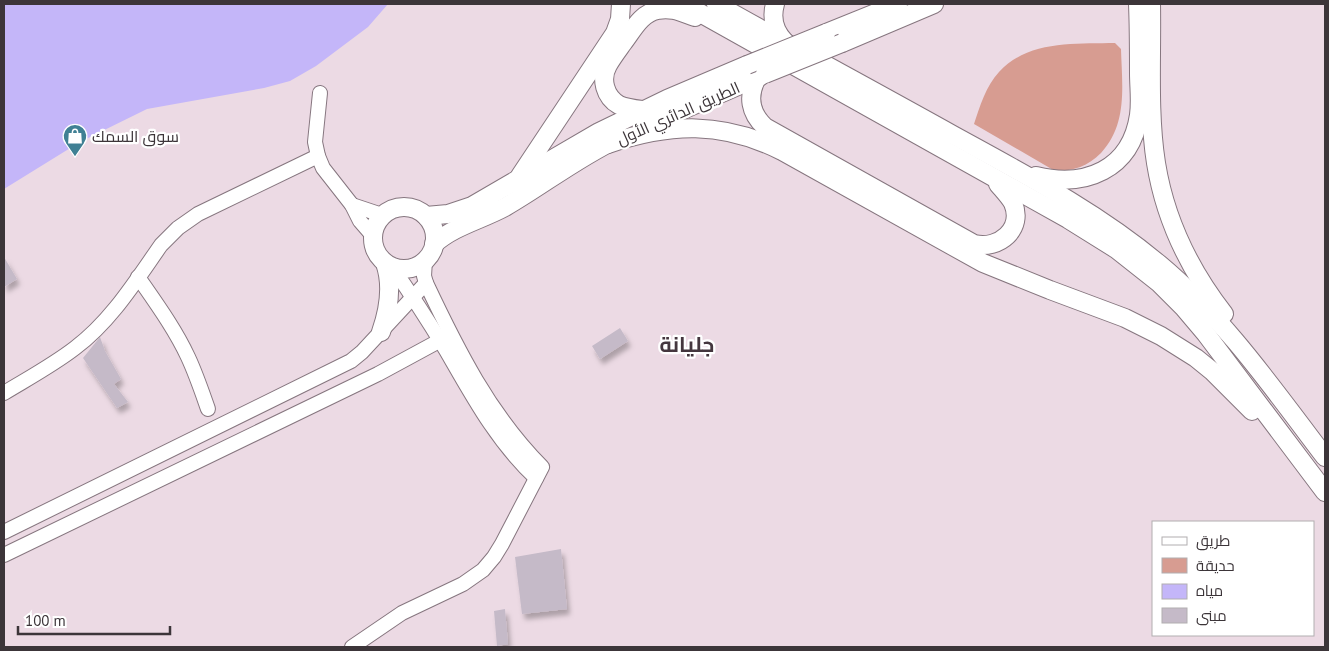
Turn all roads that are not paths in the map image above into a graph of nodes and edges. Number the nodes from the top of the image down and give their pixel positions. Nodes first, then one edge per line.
1 (620, 4) edge
2 (684, 4) edge
3 (716, 4) edge
4 (775, 4) edge
5 (898, 4) edge
6 (934, 4) edge
7 (1138, 4) edge
8 (1151, 4) edge
9 (717, 23) junction
10 (787, 44) junction
11 (756, 73) junction
12 (320, 93) dead end
13 (642, 110) junction
14 (608, 144) junction
15 (318, 156) junction
16 (1021, 172) junction
17 (993, 178) junction
18 (516, 181) junction
19 (352, 205) junction
20 (382, 215) junction
21 (426, 216) junction
22 (373, 236) junction
23 (434, 244) junction
24 (425, 260) junction
25 (389, 264) junction
26 (138, 277) junction
27 (426, 283) junction
28 (413, 297) junction
29 (381, 332) junction
30 (445, 338) junction
31 (1254, 363) junction
32 (4, 393) edge
33 (208, 409) dead end
34 (1294, 450) junction
35 (1325, 458) edge
36 (1325, 492) edge
37 (4, 532) edge
38 (4, 555) edge
39 (352, 647) edge

1 - 18 main road
2 - 9 main road
3 - 10 main road
4 - 10 main road
5 - 11 main road, bridge
6 - 11 main road, الطريق الدائري الأول, bridge
7 - 16 main road
8 - 31 main road
9 - 13 main road
9 - 17 main road
10 - 16 main road
11 - 13 main road
11 - 14 main road, الطريق الدائري الأول
11 - 17 main road
12 - 15 street
13 - 18 main road
14 - 23 main road, الطريق الدائري الأول
14 - 34 main road
15 - 19 street
15 - 26 street
16 - 31 main road
17 - 34 main road
18 - 21 main road
19 - 20 street
19 - 22 street
20 - 21 main road
20 - 22 main road
21 - 23 main road
22 - 25 main road
23 - 24 main road
24 - 25 main road
24 - 27 street
25 - 28 street
25 - 29 main road
26 - 32 street
26 - 33 street
27 - 28 street
27 - 30 street
28 - 29 street
28 - 30 street
29 - 37 street
30 - 38 street
30 - 39 street
31 - 35 main road
34 - 36 main road

